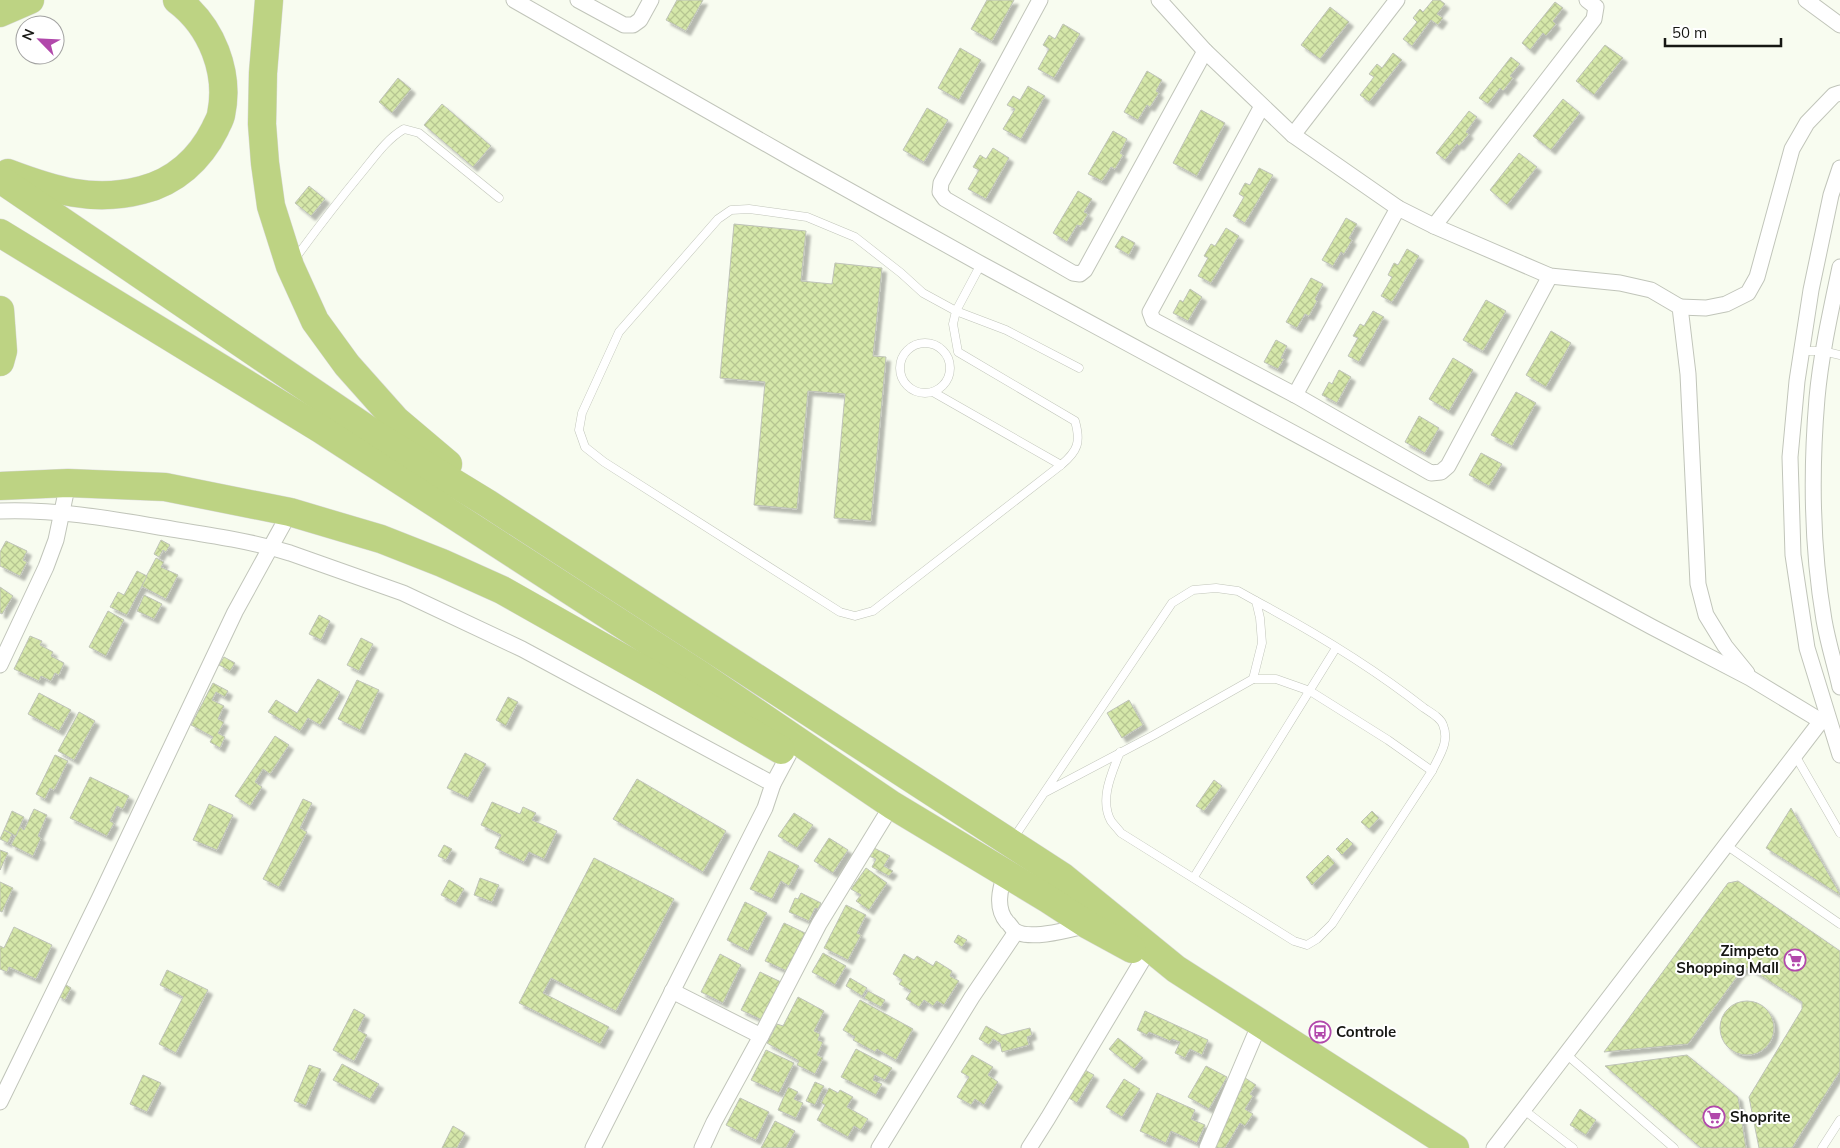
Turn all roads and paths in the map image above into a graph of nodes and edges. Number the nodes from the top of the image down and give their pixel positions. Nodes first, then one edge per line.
1 (30, 0) edge
2 (178, 0) edge
3 (269, 0) edge
4 (514, 0) edge
5 (578, 0) edge
6 (651, 0) edge
7 (1040, 0) edge
8 (1159, 0) edge
9 (1397, 0) edge
10 (1587, 0) edge
11 (1806, 0) edge
12 (0, 12) edge
13 (1840, 25) edge
14 (1205, 51) junction
15 (1840, 93) edge
16 (1262, 106) junction
17 (1293, 135) junction
18 (1840, 168) edge
19 (0, 170) edge
20 (0, 179) edge
21 (499, 198) dead end
22 (1398, 208) junction
23 (1434, 226) junction
24 (0, 233) edge
25 (981, 264) junction
26 (290, 266) junction
27 (1840, 267) edge
28 (1550, 276) junction
29 (1680, 307) junction
30 (0, 310) edge
31 (956, 311) junction
32 (1801, 351) junction
33 (958, 352) junction
34 (1823, 352) junction
35 (1840, 354) edge
36 (948, 358) junction
37 (0, 362) edge
38 (1079, 368) dead end
39 (933, 392) junction
40 (1295, 395) junction
41 (1061, 465) junction
42 (68, 483) junction
43 (0, 486) edge
44 (487, 503) junction
45 (0, 511) edge
46 (290, 512) junction
47 (62, 514) junction
48 (271, 547) junction
49 (1256, 601) junction
50 (1336, 648) junction
51 (0, 665) edge
52 (1750, 678) junction
53 (1253, 679) junction
54 (1840, 687) edge
55 (1310, 691) junction
56 (1824, 719) junction
57 (1120, 752) junction
58 (789, 754) junction
59 (1795, 755) junction
60 (1840, 755) edge
61 (1432, 771) junction
62 (773, 784) junction
63 (1044, 793) junction
64 (888, 803) junction
65 (1840, 833) edge
66 (1011, 843) junction
67 (1726, 845) junction
68 (1006, 874) junction
69 (1194, 877) junction
70 (1840, 924) edge
71 (1088, 925) junction
72 (1016, 932) junction
73 (1145, 956) junction
74 (1176, 969) junction
75 (672, 991) junction
76 (1260, 1022) junction
77 (761, 1036) junction
78 (1566, 1054) junction
79 (0, 1102) edge
80 (1524, 1110) junction
81 (1840, 1120) edge
82 (593, 1148) edge
83 (702, 1148) edge
84 (879, 1148) edge
85 (1028, 1148) edge
86 (1207, 1148) edge
87 (1455, 1148) edge
88 (1494, 1148) edge
89 (1573, 1148) edge
90 (1674, 1148) edge
91 (1822, 1148) edge

1 - 12 highway
2 - 19 highway
3 - 26 highway
4 - 25 street
5 - 6 street
7 - 14 street
8 - 14 street
9 - 17 street
10 - 23 street
11 - 13 street
14 - 16 street
15 - 29 street
16 - 17 street
16 - 40 street
17 - 22 street
18 - 32 street
20 - 44 highway
21 - 26 lane
22 - 23 street
22 - 40 street
23 - 28 street
24 - 64 highway
25 - 31 lane
25 - 52 street
26 - 44 highway
27 - 34 street
28 - 29 street
28 - 40 street
29 - 52 street
30 - 37 highway
31 - 33 lane
31 - 38 lane
31 - 41 lane
32 - 34 lane
32 - 56 street
33 - 36 lane
33 - 41 lane
34 - 35 lane
34 - 54 street
36 - 39 lane
36 - 39 lane
39 - 41 lane
42 - 43 highway
42 - 46 highway
42 - 47 street
44 - 66 highway
45 - 47 street
46 - 48 street
46 - 58 highway
47 - 48 street
47 - 51 street
48 - 62 street
48 - 79 street
49 - 50 lane
49 - 53 lane
49 - 63 lane
50 - 55 lane
50 - 61 lane
52 - 56 street
53 - 55 lane
53 - 57 lane
55 - 61 lane
55 - 69 lane
56 - 59 street
56 - 60 street
57 - 63 lane
57 - 69 lane
58 - 62 street
58 - 64 highway
59 - 65 lane
59 - 67 street
61 - 69 lane
62 - 75 street
63 - 66 lane
64 - 68 highway
64 - 77 street
66 - 74 highway
67 - 70 lane
67 - 78 street
68 - 71 highway
68 - 72 street
71 - 72 street
71 - 73 highway
72 - 84 street
73 - 74 highway
73 - 85 street
74 - 76 highway
75 - 77 street
75 - 82 street
76 - 86 street
76 - 87 highway
77 - 83 street
78 - 80 street
78 - 90 lane
80 - 88 street
80 - 89 lane
81 - 91 lane

